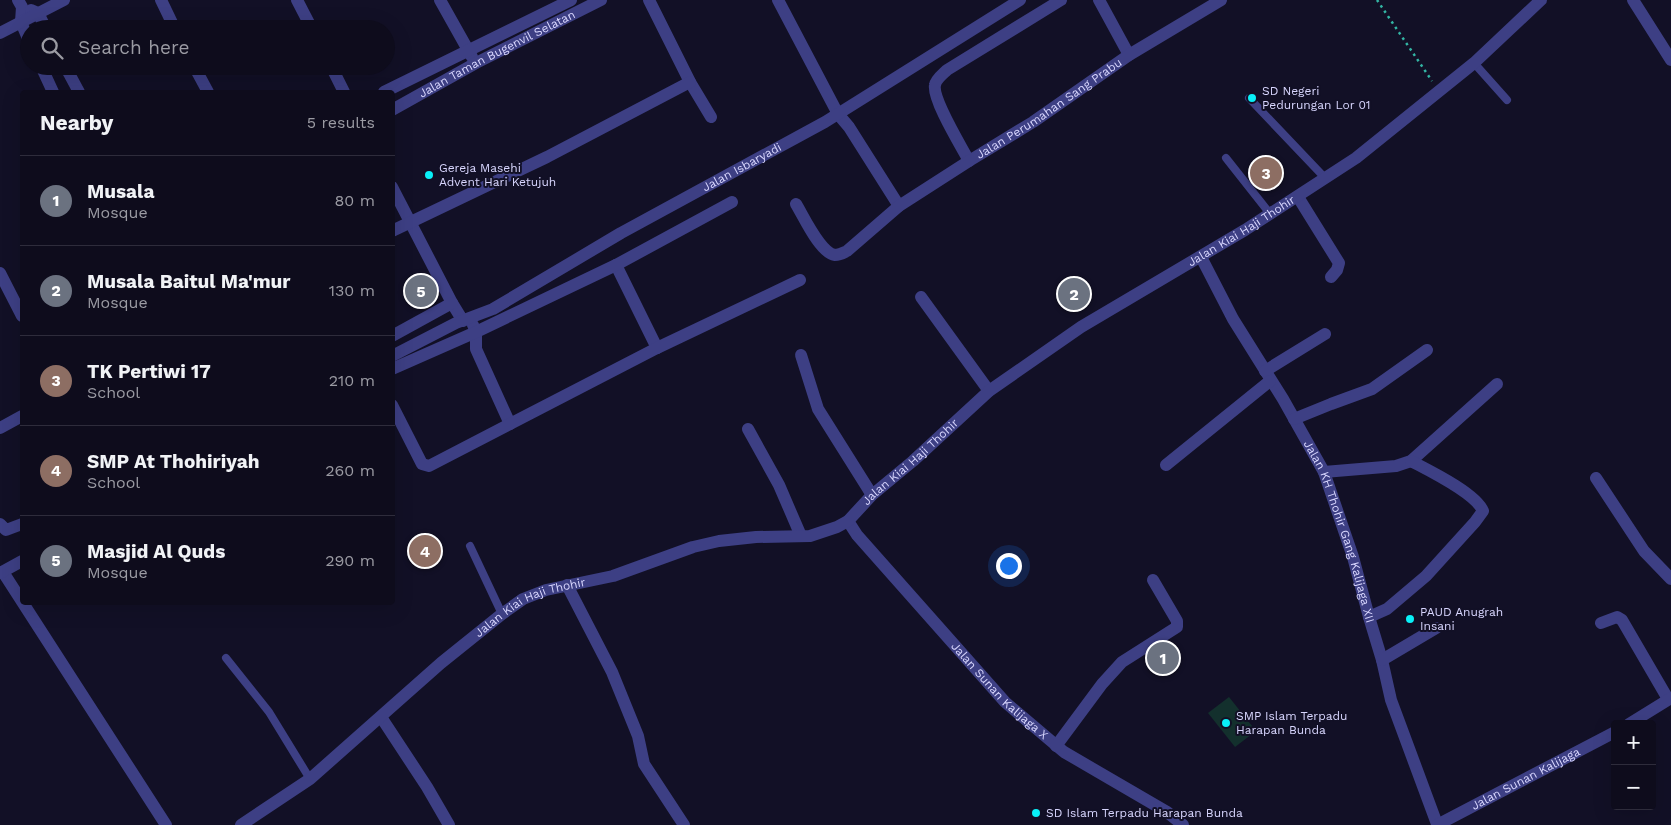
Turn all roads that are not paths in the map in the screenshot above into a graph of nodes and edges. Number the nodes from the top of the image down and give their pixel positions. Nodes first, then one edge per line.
1 (64, 0) edge
2 (161, 0) edge
3 (297, 0) edge
4 (440, 0) edge
5 (571, 0) edge
6 (601, 0) edge
7 (649, 0) edge
8 (778, 0) edge
9 (1020, 0) edge
10 (1061, 0) edge
11 (1098, 0) edge
12 (1221, 0) edge
13 (1541, 0) edge
14 (1633, 0) edge
15 (20, 3) edge
16 (38, 13) junction
17 (24, 20) edge
18 (42, 20) edge
19 (171, 20) edge
20 (307, 20) edge
21 (20, 22) joint
22 (0, 33) edge
23 (468, 50) junction
24 (1129, 55) junction
25 (1671, 60) edge
26 (476, 63) junction
27 (1474, 63) junction
28 (45, 75) edge
29 (70, 75) edge
30 (199, 75) edge
31 (336, 75) edge
32 (690, 82) junction
33 (52, 90) edge
34 (78, 90) edge
35 (207, 90) edge
36 (343, 90) edge
37 (388, 90) edge
38 (1249, 98) dead end
39 (1507, 100) dead end
40 (395, 108) edge
41 (838, 114) junction
42 (711, 117) dead end
43 (1226, 158) dead end
44 (968, 160) junction
45 (1326, 179) junction
46 (395, 193) edge
47 (1298, 197) junction
48 (732, 202) dead end
49 (796, 204) dead end
50 (899, 206) junction
51 (1271, 214) junction
52 (411, 222) junction
53 (395, 230) edge
54 (1201, 256) junction
55 (616, 265) junction
56 (0, 273) edge
57 (1331, 277) dead end
58 (800, 280) dead end
59 (921, 297) dead end
60 (452, 303) junction
61 (20, 312) edge
62 (463, 321) junction
63 (476, 332) junction
64 (395, 334) edge
65 (1325, 334) dead end
66 (462, 338) junction
67 (657, 348) junction
68 (476, 349) junction
69 (1426, 350) dead end
70 (395, 355) edge
71 (802, 355) dead end
72 (395, 368) edge
73 (1268, 376) junction
74 (1498, 384) dead end
75 (989, 391) junction
76 (395, 411) edge
77 (20, 417) edge
78 (1294, 419) junction
79 (510, 424) junction
80 (0, 428) edge
81 (748, 430) dead end
82 (1411, 461) junction
83 (1166, 465) dead end
84 (1324, 472) junction
85 (1596, 478) dead end
86 (872, 495) junction
87 (848, 521) junction
88 (0, 524) edge
89 (20, 525) edge
90 (801, 536) junction
91 (470, 546) dead end
92 (20, 562) edge
93 (1, 572) edge
94 (1671, 579) edge
95 (1154, 580) dead end
96 (567, 585) junction
97 (20, 601) edge
98 (23, 605) edge
99 (502, 614) junction
100 (1369, 617) junction
101 (1601, 623) dead end
102 (1436, 628) dead end
103 (226, 658) dead end
104 (1382, 660) junction
105 (1670, 698) edge
106 (382, 717) junction
107 (1635, 720) edge
108 (1611, 734) edge
109 (1056, 746) junction
110 (310, 779) junction
111 (166, 825) edge
112 (241, 825) edge
113 (449, 825) edge
114 (684, 825) edge
115 (1183, 825) edge
116 (1437, 825) edge

1 - 16 street
2 - 19 street
3 - 20 street
4 - 23 street
5 - 23 street, Jalan Taman Bugenvil Selatan
6 - 26 street, Jalan Taman Bugenvil Selatan
7 - 32 street
8 - 41 street
9 - 41 street, Jalan Isbaryadi
10 - 44 street, Jalan Perumahan Sang Prabu
11 - 24 street, Jalan Perumahan Sang Prabu
12 - 24 street, Jalan Perumahan Sang Prabu
13 - 27 street, Jalan Kiai Haji Thohir
14 - 25 street
15 - 16 street
15 - 21 street
16 - 17 street
16 - 18 street
21 - 22 street
23 - 26 street
23 - 37 street, Jalan Taman Bugenvil Selatan
24 - 44 street, Jalan Perumahan Sang Prabu
26 - 40 street, Jalan Taman Bugenvil Selatan
27 - 39 lane
27 - 45 street, Jalan Kiai Haji Thohir
28 - 33 street
29 - 34 street
30 - 35 street
31 - 36 street
32 - 42 street
32 - 52 street
38 - 45 lane
41 - 50 street
41 - 62 street, Jalan Isbaryadi
43 - 51 lane
44 - 50 street, Jalan Perumahan Sang Prabu
45 - 47 street, Jalan Kiai Haji Thohir
46 - 52 street
47 - 51 street, Jalan Kiai Haji Thohir
47 - 57 street
48 - 55 street
49 - 50 street, Jalan Perumahan Sang Prabu
51 - 54 street, Jalan Kiai Haji Thohir
52 - 53 street
52 - 60 street
54 - 73 street, Jalan KH Thohir Gang Kalijaga XII
54 - 75 street, Jalan Kiai Haji Thohir
55 - 63 street
55 - 67 street
56 - 61 street
58 - 67 street
59 - 75 street
60 - 62 street
60 - 64 street
62 - 63 street
62 - 66 street
62 - 70 street, Jalan Isbaryadi
63 - 66 street
63 - 68 street
65 - 73 street
66 - 68 street
66 - 72 street
67 - 79 street
68 - 79 street
69 - 78 street
71 - 86 street
73 - 78 street, Jalan KH Thohir Gang Kalijaga XII
73 - 83 street
74 - 82 street
75 - 86 street, Jalan Kiai Haji Thohir
76 - 79 street
77 - 80 street
78 - 84 street, Jalan KH Thohir Gang Kalijaga XII
81 - 90 street
82 - 84 street
82 - 100 street
84 - 100 street, Jalan KH Thohir Gang Kalijaga XII
85 - 94 street
86 - 87 street, Jalan Kiai Haji Thohir
87 - 90 street, Jalan Kiai Haji Thohir
87 - 109 street, Jalan Sunan Kalijaga X
88 - 89 street
90 - 96 street, Jalan Kiai Haji Thohir
91 - 99 lane
92 - 93 street
93 - 97 street
95 - 109 street
96 - 99 street, Jalan Kiai Haji Thohir
96 - 114 street
98 - 111 street
99 - 106 street, Jalan Kiai Haji Thohir
100 - 104 street, Jalan KH Thohir Gang Kalijaga XII
101 - 105 street
102 - 104 street
103 - 110 lane
104 - 116 street, Jalan KH Thohir Gang Kalijaga XII
105 - 107 street
106 - 110 street, Jalan Kiai Haji Thohir
106 - 113 street
108 - 116 street, Jalan Sunan Kalijaga
109 - 115 street, Jalan Sunan Kalijaga X
110 - 112 street, Jalan Kiai Haji Thohir

